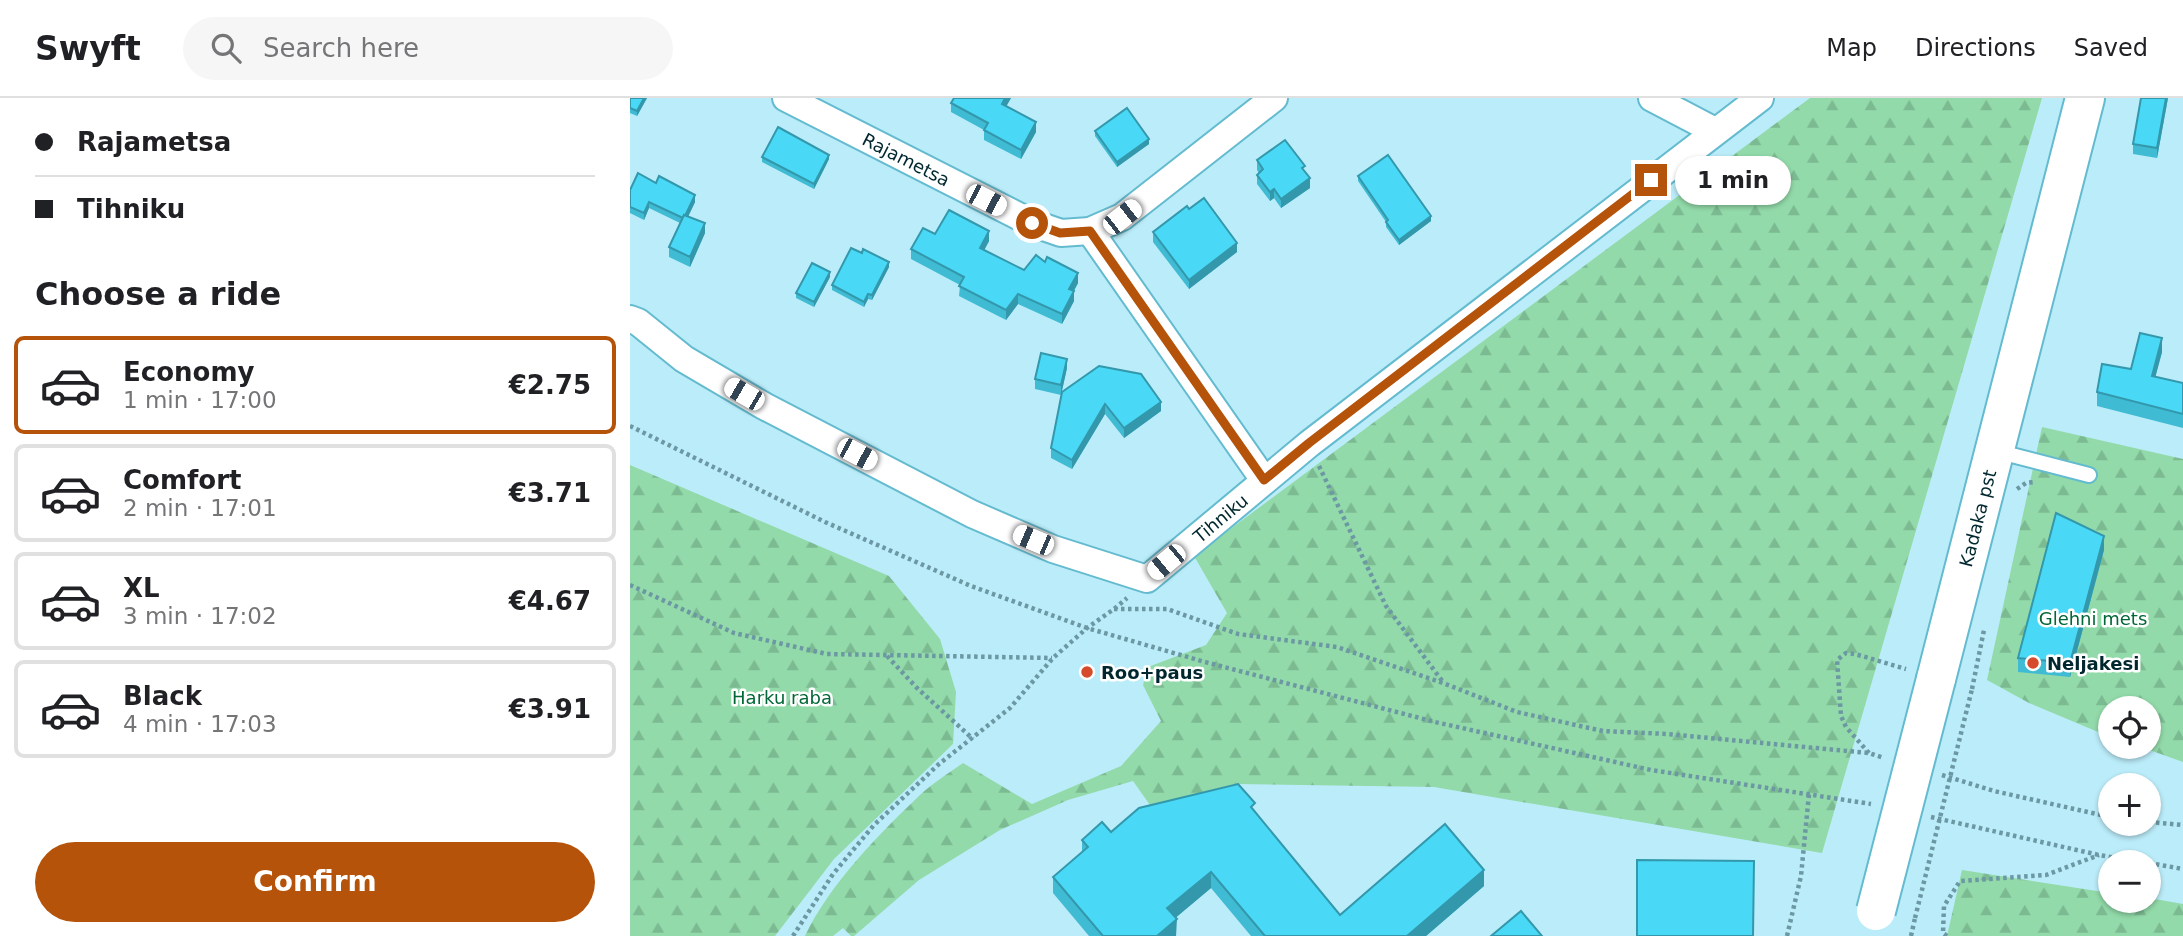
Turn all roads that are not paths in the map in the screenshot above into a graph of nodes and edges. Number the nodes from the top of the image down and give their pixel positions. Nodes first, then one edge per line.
1 (786, 98) edge
2 (1275, 98) edge
3 (1653, 98) edge
4 (1760, 98) edge
5 (2085, 98) edge
6 (1715, 131) junction
7 (1090, 231) junction
8 (630, 319) edge
9 (1994, 451) junction
10 (2089, 475) dead end
11 (1264, 480) junction
12 (1873, 923) edge

1 - 7 street, Rajametsa
2 - 7 street, Rajametsa
3 - 6 street
4 - 6 street, Tihniku
5 - 9 main road, Kadaka pst
6 - 11 street, Tihniku
7 - 11 street
8 - 11 street, Tihniku
9 - 10 lane
9 - 12 main road, Kadaka pst, bridge

